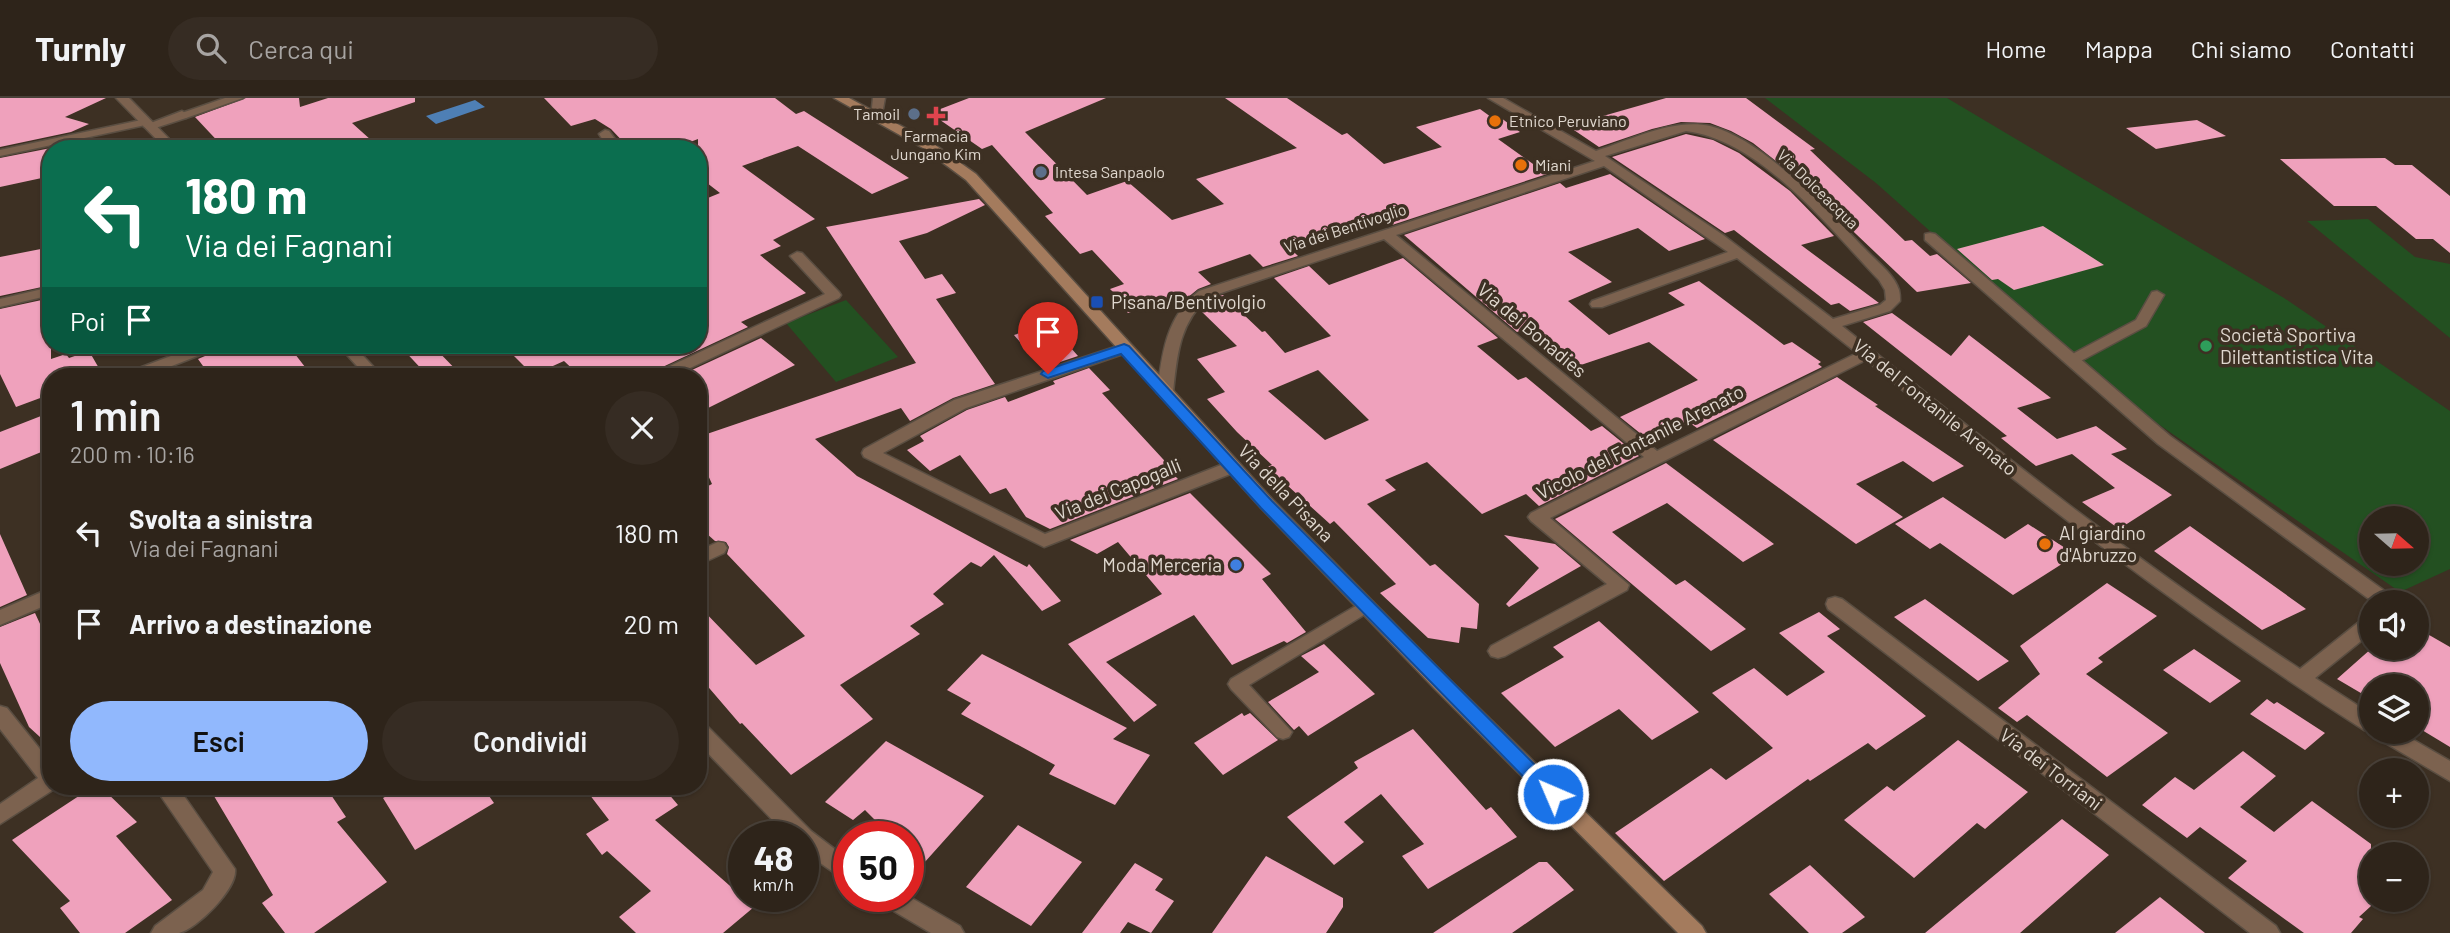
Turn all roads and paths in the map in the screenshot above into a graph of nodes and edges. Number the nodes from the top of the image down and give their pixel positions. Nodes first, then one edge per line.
1 (122, 98) edge
2 (236, 98) edge
3 (840, 98) edge
4 (879, 98) edge
5 (1494, 98) edge
6 (877, 117) junction
7 (148, 124) junction
8 (605, 134) dead end
9 (66, 140) edge
10 (164, 140) edge
11 (609, 140) edge
12 (42, 145) edge
13 (0, 153) edge
14 (1599, 159) junction
15 (1385, 233) junction
16 (1930, 237) dead end
17 (1738, 253) junction
18 (797, 256) dead end
19 (42, 293) edge
20 (2157, 295) dead end
21 (0, 303) edge
22 (1597, 304) dead end
23 (1831, 324) junction
24 (1124, 349) junction
25 (1869, 353) junction
26 (189, 354) edge
27 (353, 354) edge
28 (2072, 360) junction
29 (153, 368) edge
30 (367, 368) edge
31 (678, 368) edge
32 (1165, 393) junction
33 (1654, 457) junction
34 (1232, 467) junction
35 (718, 548) dead end
36 (707, 554) edge
37 (2369, 590) edge
38 (42, 599) edge
39 (1835, 604) dead end
40 (1366, 606) junction
41 (0, 618) edge
42 (2359, 632) edge
43 (1498, 651) dead end
44 (2300, 679) junction
45 (0, 714) edge
46 (2359, 716) edge
47 (1283, 732) dead end
48 (707, 739) edge
49 (2404, 744) edge
50 (42, 768) edge
51 (2450, 772) edge
52 (42, 786) edge
53 (171, 795) edge
54 (0, 815) edge
55 (786, 821) edge
56 (819, 850) edge
57 (833, 861) edge
58 (916, 912) edge
59 (163, 933) edge
60 (952, 933) edge
61 (1694, 933) edge
62 (2268, 933) edge

1 - 7 street
2 - 7 street
3 - 6 main road, Via della Pisana
4 - 6 street
5 - 14 street, Via del Fontanile Arenato
6 - 24 main road, Via della Pisana
7 - 9 lane
7 - 10 street
8 - 11 street
12 - 13 lane
14 - 15 street, Via dei Bentivoglio
14 - 17 street, Via del Fontanile Arenato
14 - 23 street, Via Dolceacqua
15 - 32 street, Via dei Bentivoglio
15 - 33 street, Via dei Bonadies
16 - 28 street
17 - 22 street
17 - 23 street, Via del Fontanile Arenato
18 - 31 street
19 - 21 street
20 - 28 lane
23 - 25 street, Via del Fontanile Arenato
24 - 32 main road, Via della Pisana
24 - 34 street, Via dei Capogalli
25 - 33 street, Vicolo del Fontanile Arenato
25 - 44 street, Via del Fontanile Arenato
26 - 29 street
27 - 30 street
28 - 37 street
32 - 34 main road, Via della Pisana
33 - 43 street, Vicolo del Fontanile Arenato
34 - 40 main road, Via della Pisana
35 - 36 street
38 - 41 street
39 - 62 street, Via dei Torriani
40 - 47 lane
40 - 61 main road, Via della Pisana
42 - 44 street
44 - 46 street, Via del Fontanile Arenato
45 - 50 street
48 - 55 street
49 - 51 street
52 - 54 street
53 - 59 street
56 - 57 street
58 - 60 street

